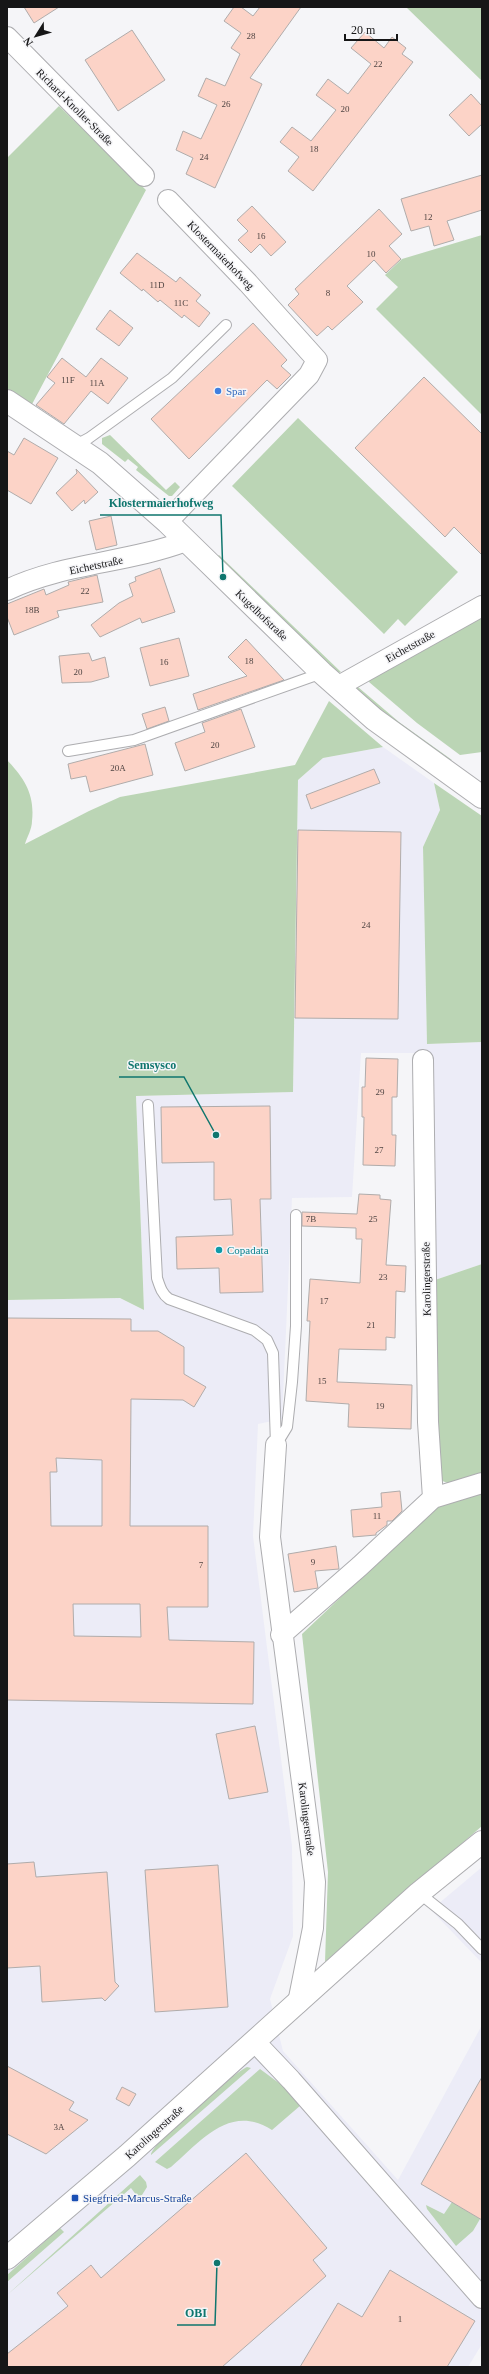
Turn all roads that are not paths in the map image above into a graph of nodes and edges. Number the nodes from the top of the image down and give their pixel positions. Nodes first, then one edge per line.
1 (7, 37) edge
2 (144, 176) dead end
3 (168, 200) dead end
4 (226, 325) dead end
5 (7, 400) edge
6 (76, 445) junction
7 (167, 522) junction
8 (186, 541) junction
9 (7, 590) edge
10 (482, 606) edge
11 (330, 680) junction
12 (68, 751) dead end
13 (482, 797) edge
14 (423, 1060) dead end
15 (148, 1104) dead end
16 (296, 1215) dead end
17 (276, 1445) junction
18 (482, 1483) edge
19 (433, 1498) junction
20 (281, 1635) junction
21 (482, 1842) edge
22 (419, 1893) junction
23 (482, 1949) edge
24 (298, 2003) junction
25 (255, 2042) junction
26 (7, 2258) edge
27 (482, 2298) edge

1 - 2 street, Richard-Knoller-Straße
3 - 7 street, Klostermaierhofweg
4 - 6 lane
5 - 6 street, Kugelhofstraße
6 - 7 street, Kugelhofstraße
7 - 8 street, Kugelhofstraße
8 - 9 street, Eichetstraße
8 - 11 street, Kugelhofstraße
10 - 11 street, Eichetstraße
11 - 12 lane
11 - 13 street, Kugelhofstraße
14 - 19 street, Karolingerstraße
15 - 17 lane, Karolingerstraße
16 - 17 lane, Karolingerstraße
17 - 20 street, Karolingerstraße
18 - 19 street
19 - 20 street
20 - 24 street, Karolingerstraße
21 - 22 street, Karolingerstraße
22 - 23 lane
22 - 24 street, Karolingerstraße
24 - 25 street, Karolingerstraße
25 - 26 street, Karolingerstraße
25 - 27 street

